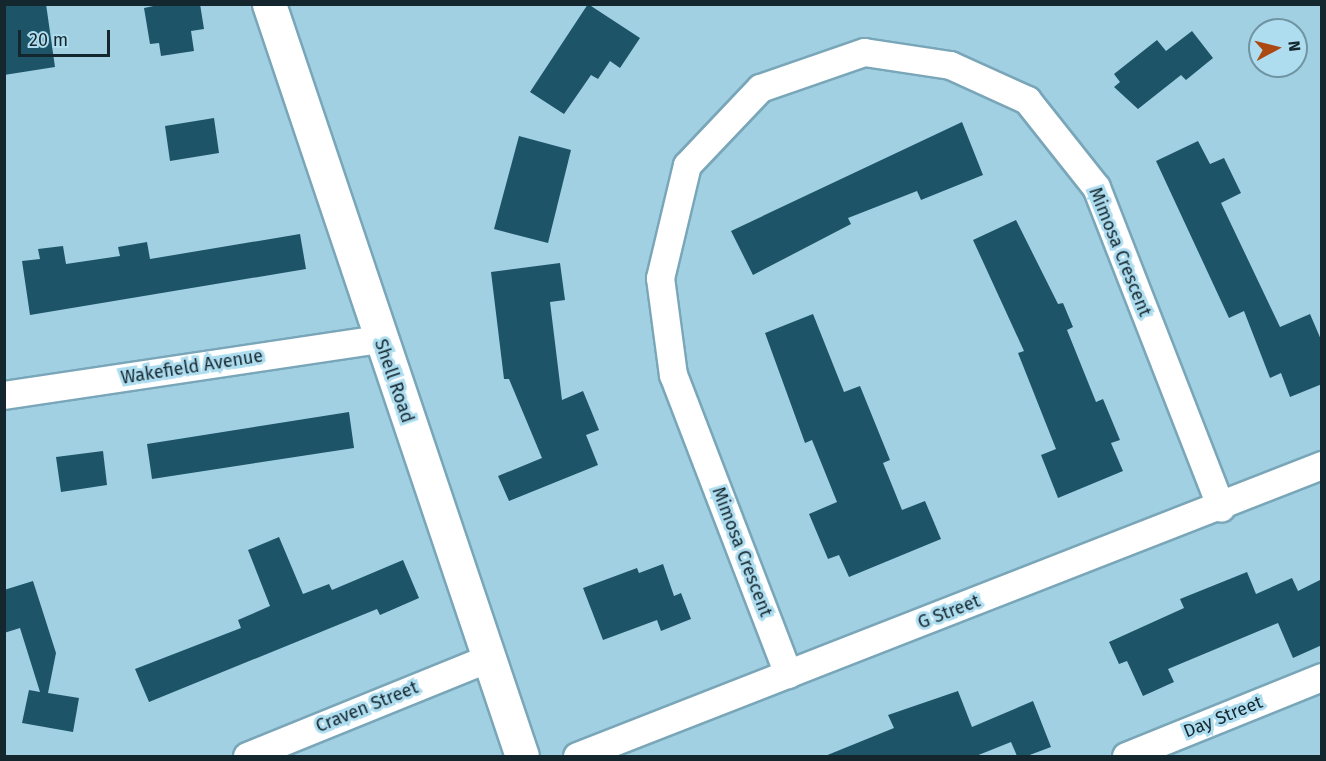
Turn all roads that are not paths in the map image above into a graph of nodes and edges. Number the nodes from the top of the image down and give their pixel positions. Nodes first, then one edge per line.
1 (269, 4) edge
2 (380, 339) junction
3 (4, 395) edge
4 (1322, 465) edge
5 (1221, 507) junction
6 (488, 658) junction
7 (789, 674) junction
8 (1322, 677) edge
9 (247, 756) edge
10 (522, 756) edge
11 (577, 756) edge
12 (1126, 756) edge

1 - 2 street, Shell Road
2 - 3 street, Wakefield Avenue
2 - 6 street, Shell Road
4 - 5 street, G Street
5 - 7 street, G Street
5 - 7 street, Mimosa Crescent
6 - 9 street, Craven Street
6 - 10 street, Shell Road
7 - 11 street, G Street
8 - 12 street, Day Street

